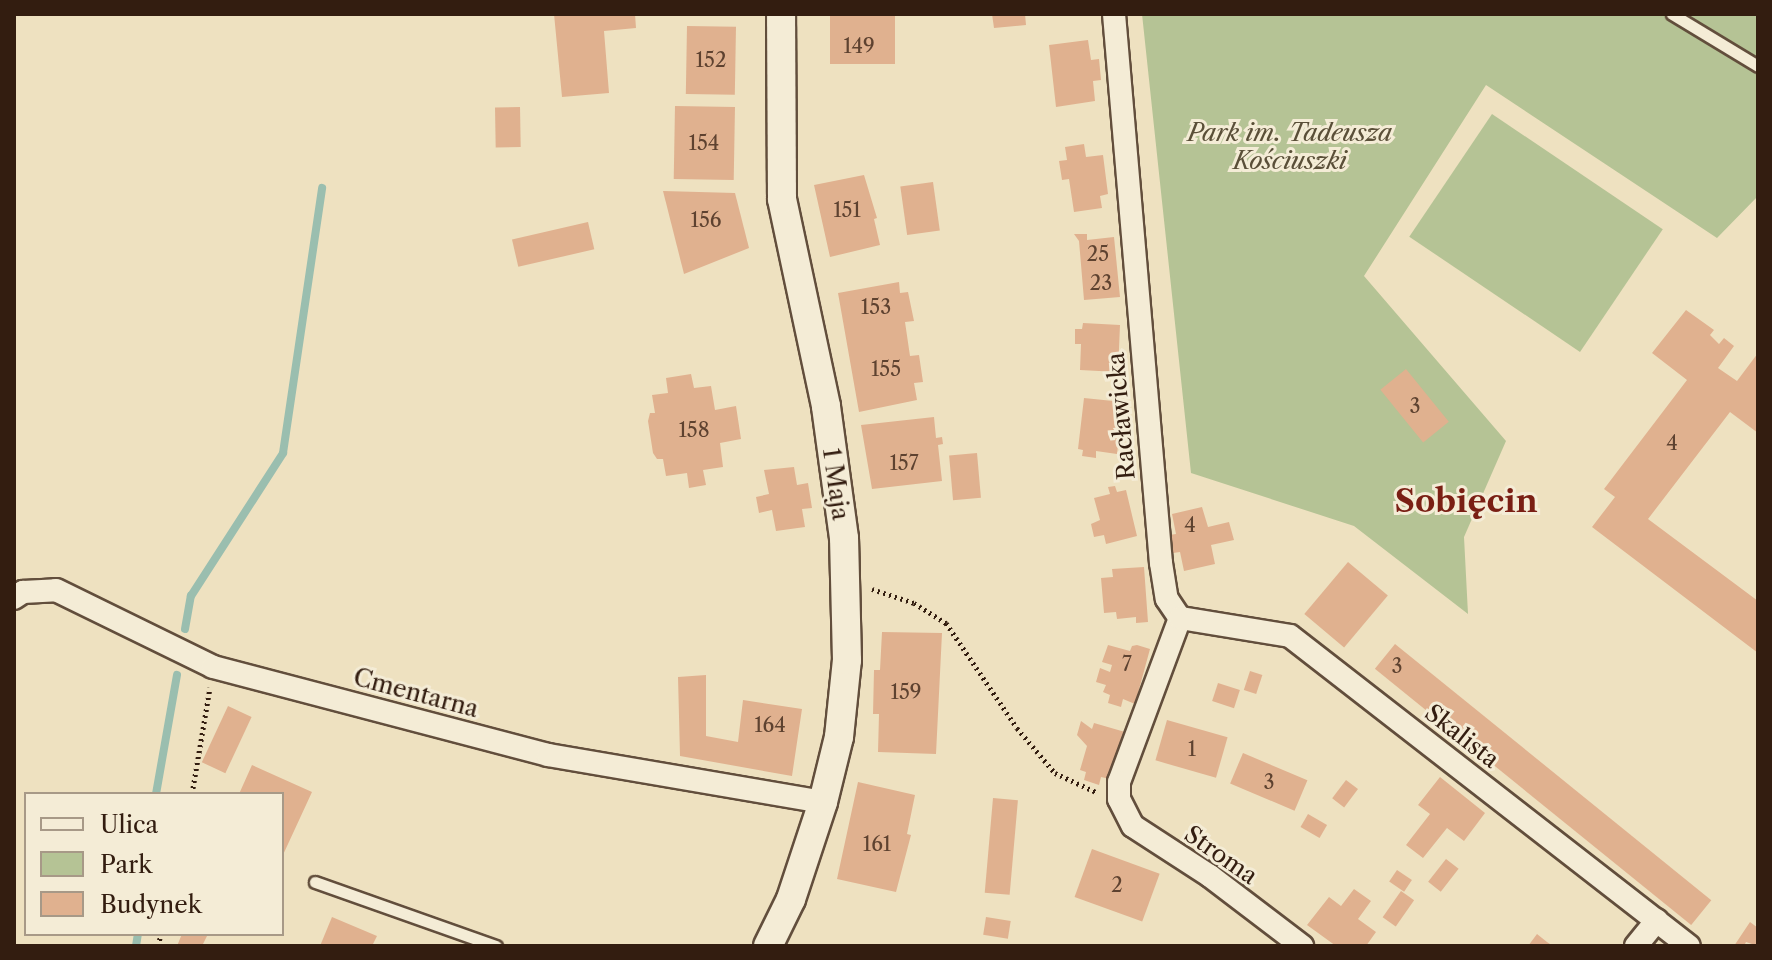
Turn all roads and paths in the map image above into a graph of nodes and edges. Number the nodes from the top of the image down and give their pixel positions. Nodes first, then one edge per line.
1 (781, 14) edge
2 (1114, 14) edge
3 (1672, 14) edge
4 (1758, 66) edge
5 (872, 589) dead end
6 (14, 598) edge
7 (1180, 618) junction
8 (213, 667) junction
9 (192, 792) edge
10 (1110, 796) junction
11 (823, 802) junction
12 (315, 882) dead end
13 (1657, 920) junction
14 (496, 946) edge
15 (768, 946) edge
16 (1302, 946) edge
17 (1636, 946) edge
18 (1689, 946) edge

1 - 11 street, 1 Maja
2 - 7 street, Racławicka
3 - 4 lane
5 - 10 path
6 - 8 street, Cmentarna
7 - 10 street
7 - 13 street, Skalista
8 - 9 path
8 - 11 street, Cmentarna
10 - 16 street, Stroma
11 - 15 street, 1 Maja
12 - 14 lane
13 - 17 street
13 - 18 street, Skalista

